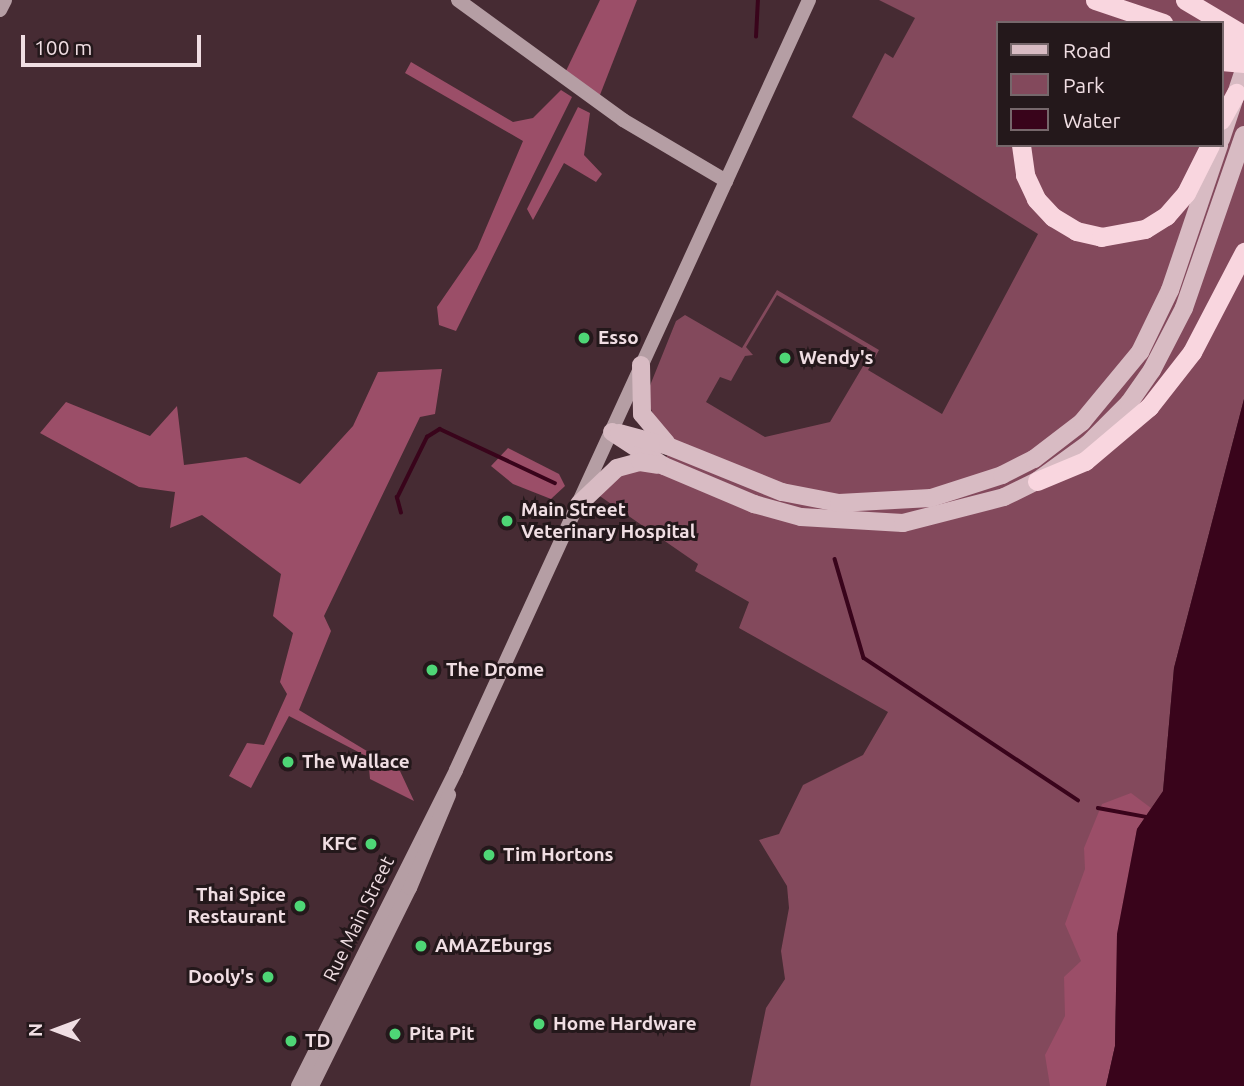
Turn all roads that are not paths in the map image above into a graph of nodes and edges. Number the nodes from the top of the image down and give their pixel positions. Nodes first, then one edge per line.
1 (5, 0) edge
2 (458, 0) edge
3 (809, 0) edge
4 (1095, 0) edge
5 (1185, 0) edge
6 (0, 10) edge
7 (1157, 21) edge
8 (1223, 21) edge
9 (1223, 21) edge
10 (1244, 34) edge
11 (1223, 43) edge
12 (1244, 50) edge
13 (1223, 61) edge
14 (1244, 63) edge
15 (1244, 70) edge
16 (1236, 93) junction
17 (1223, 116) edge
18 (1223, 133) edge
19 (1244, 135) edge
20 (1021, 147) edge
21 (1209, 147) edge
22 (1218, 147) edge
23 (726, 181) junction
24 (1244, 251) edge
25 (641, 365) junction
26 (612, 432) junction
27 (668, 446) junction
28 (664, 466) junction
29 (1037, 481) junction
30 (579, 503) junction
31 (456, 771) junction
32 (298, 1086) edge
33 (312, 1086) edge

1 - 6 main road
2 - 23 main road
3 - 23 main road, Rue Main Street
4 - 7 highway
5 - 8 highway
9 - 10 highway
11 - 12 highway
13 - 14 highway
15 - 16 main road
16 - 17 highway
16 - 18 main road
19 - 29 main road
20 - 21 highway
22 - 27 main road
23 - 25 main road, Rue Main Street
24 - 29 highway
25 - 26 main road, Rue Main Street
25 - 27 main road
26 - 27 main road
26 - 28 main road
26 - 30 main road, Rue Main Street
28 - 29 main road
28 - 30 main road
30 - 31 main road, Rue Main Street
31 - 32 main road, Rue Main Street
31 - 33 main road, Rue Main Street

